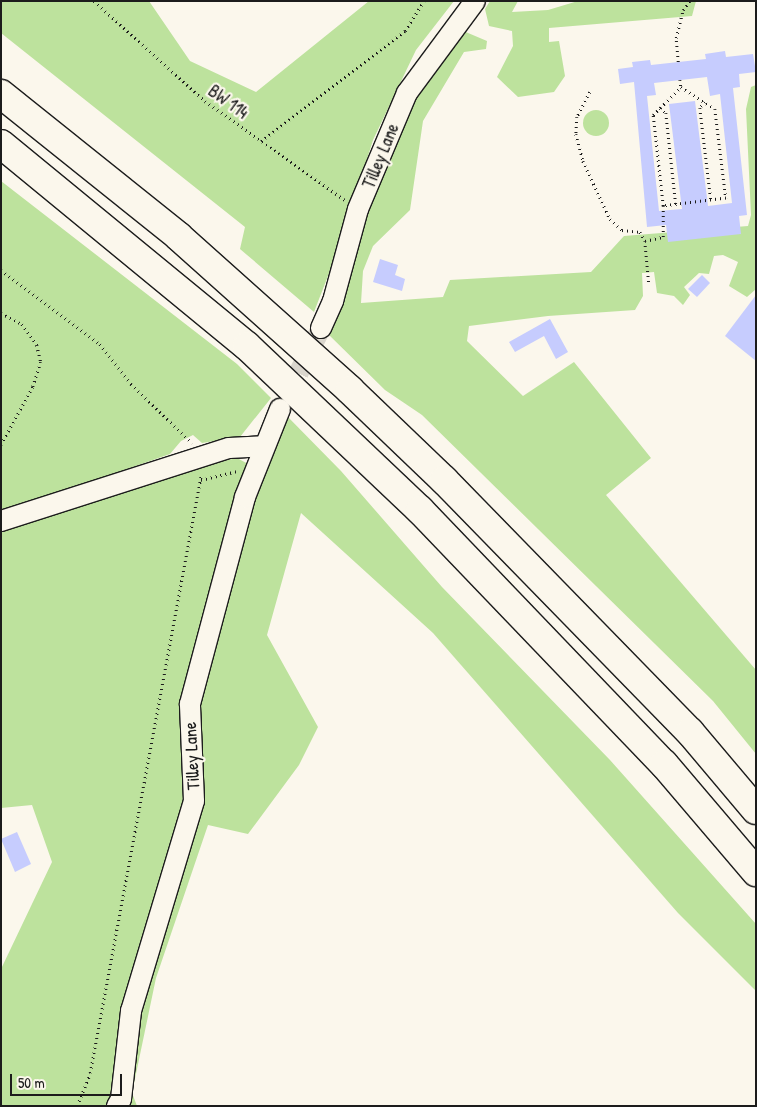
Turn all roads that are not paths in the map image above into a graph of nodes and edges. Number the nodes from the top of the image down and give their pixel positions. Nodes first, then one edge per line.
1 (475, 1) edge
2 (1, 94) edge
3 (1, 144) edge
4 (321, 328) tunnel mouth
5 (280, 409) tunnel mouth
6 (263, 446) junction
7 (1, 521) edge
8 (756, 810) edge
9 (756, 872) edge
10 (117, 1106) edge

1 - 4 street, Tilley Lane
2 - 8 highway
3 - 9 highway
5 - 6 street, Tilley Lane
6 - 7 street
6 - 10 street, Tilley Lane

